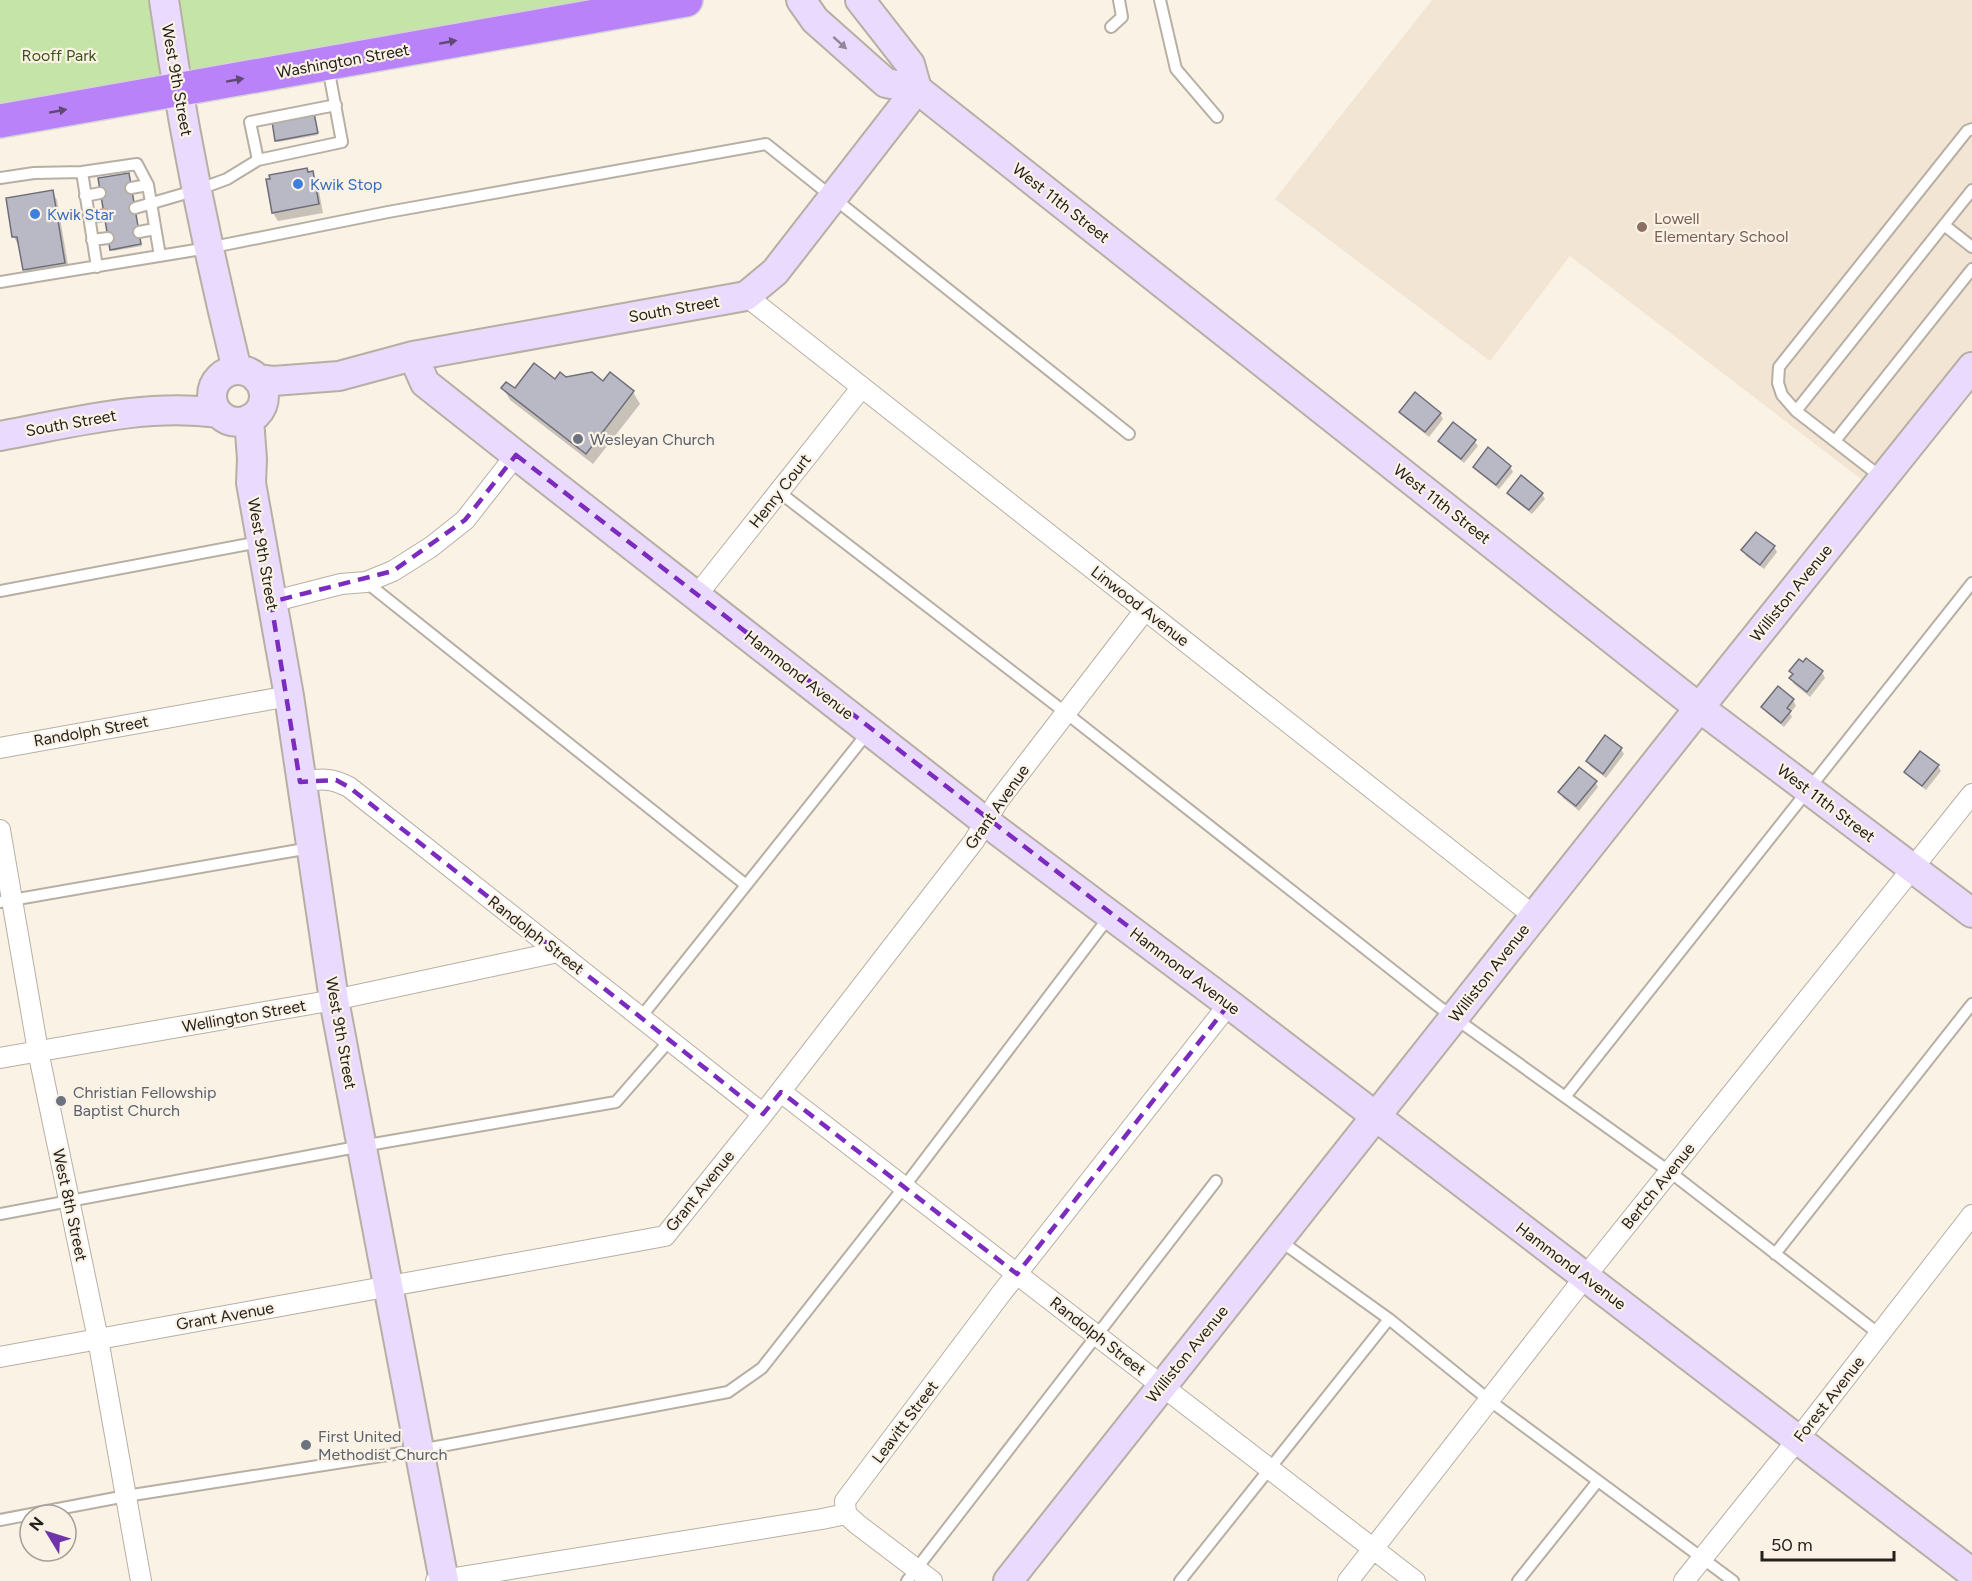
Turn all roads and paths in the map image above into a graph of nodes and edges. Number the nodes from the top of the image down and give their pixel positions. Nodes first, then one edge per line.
1 (164, 0) edge
2 (686, 0) edge
3 (801, 0) edge
4 (860, 0) edge
5 (1119, 0) edge
6 (1160, 0) edge
7 (1111, 27) dead end
8 (327, 64) junction
9 (917, 89) junction
10 (177, 90) junction
11 (336, 105) junction
12 (1217, 117) dead end
13 (0, 121) edge
14 (1972, 129) edge
15 (258, 160) junction
16 (82, 172) junction
17 (0, 178) edge
18 (148, 185) junction
19 (131, 188) dead end
20 (197, 190) junction
21 (1972, 190) edge
22 (100, 193) dead end
23 (85, 196) junction
24 (833, 198) junction
25 (152, 204) junction
26 (135, 208) dead end
27 (104, 215) dead end
28 (89, 218) junction
29 (1944, 225) junction
30 (156, 229) junction
31 (139, 232) dead end
32 (108, 238) dead end
33 (92, 240) junction
34 (1972, 247) edge
35 (208, 248) junction
36 (160, 256) junction
37 (97, 267) junction
38 (1972, 269) edge
39 (0, 282) edge
40 (746, 296) junction
41 (412, 356) junction
42 (1972, 367) edge
43 (339, 376) junction
44 (237, 377) junction
45 (862, 387) junction
46 (143, 410) junction
47 (1796, 411) junction
48 (238, 415) junction
49 (1129, 434) dead end
50 (0, 436) edge
51 (1835, 441) junction
52 (516, 455) junction
53 (1882, 478) junction
54 (779, 492) junction
55 (261, 541) junction
56 (366, 582) junction
57 (1972, 583) edge
58 (0, 591) edge
59 (698, 596) junction
60 (272, 602) junction
61 (1145, 610) junction
62 (289, 696) junction
63 (1699, 708) junction
64 (1066, 713) junction
65 (870, 730) junction
66 (0, 748) edge
67 (300, 782) junction
68 (1807, 789) junction
69 (1972, 794) edge
70 (986, 822) junction
71 (0, 830) edge
72 (310, 848) junction
73 (1914, 869) junction
74 (746, 885) junction
75 (6, 901) edge
76 (1972, 913) edge
77 (1110, 915) junction
78 (1534, 916) junction
79 (558, 952) junction
80 (334, 1000) junction
81 (1972, 1004) edge
82 (1229, 1005) junction
83 (641, 1017) junction
84 (1455, 1017) junction
85 (670, 1040) junction
86 (38, 1051) junction
87 (0, 1058) edge
88 (781, 1092) junction
89 (1565, 1097) junction
90 (763, 1114) junction
91 (1376, 1117) junction
92 (362, 1146) junction
93 (1670, 1172) junction
94 (1216, 1181) dead end
95 (904, 1187) junction
96 (70, 1202) junction
97 (0, 1214) edge
98 (1972, 1215) edge
99 (1278, 1240) junction
100 (1775, 1254) junction
101 (1017, 1274) junction
102 (1585, 1277) junction
103 (390, 1286) junction
104 (1389, 1318) junction
105 (1880, 1334) junction
106 (1096, 1335) junction
107 (98, 1339) junction
108 (0, 1357) edge
109 (1162, 1386) junction
110 (1489, 1400) junction
111 (1797, 1439) junction
112 (420, 1450) junction
113 (1269, 1468) junction
114 (1598, 1481) junction
115 (126, 1496) junction
116 (846, 1514) junction
117 (0, 1520) edge
118 (1373, 1548) junction
119 (1703, 1558) junction
120 (1972, 1573) edge
121 (918, 1577) edge
122 (442, 1580) edge
123 (141, 1581) edge
124 (1008, 1581) edge
125 (1180, 1581) edge
126 (1348, 1581) edge
127 (1414, 1581) edge
128 (1518, 1581) edge
129 (1684, 1581) edge
130 (1733, 1581) edge

1 - 10 street, West 9th Street
8 -> 2 highway, Washington Street
3 -> 9 street, West 11th Street
4 - 9 street
5 - 7 lane
6 - 12 lane
10 -> 8 highway, Washington Street
8 - 11 lane
9 - 24 street, South Street
9 - 63 street, West 11th Street
13 -> 10 highway, Washington Street
10 - 20 street, West 9th Street
11 - 15 lane
11 - 15 lane
14 - 47 lane
15 - 20 lane
16 - 17 lane
16 - 18 lane
16 - 23 lane
18 - 19 lane
18 - 25 lane
20 - 25 lane
20 - 35 street, West 9th Street
21 - 29 lane
22 - 23 lane
23 - 28 lane
24 - 35 lane
24 - 40 street, South Street
24 - 49 lane
25 - 26 lane
25 - 30 lane
27 - 28 lane
28 - 33 lane
29 - 34 lane
29 - 47 lane
30 - 31 lane
30 - 36 lane
32 - 33 lane
33 - 37 lane
35 - 36 lane
35 - 44 street, West 9th Street
36 - 37 lane
37 - 39 lane
38 - 51 lane
40 - 41 street, South Street
40 - 45 street, Linwood Avenue
41 - 43 street, South Street
41 - 52 street, Hammond Avenue
42 - 53 street, Williston Avenue
43 - 44 street, South Street
43 - 48 street, South Street
44 - 46 street, South Street
44 - 48 street
44 - 48 street
45 - 54 street, Henry Court
45 - 61 street, Linwood Avenue
46 - 48 street, South Street
46 - 50 street, South Street
47 - 51 lane
48 - 55 street, West 9th Street
51 - 53 lane
52 - 56 street
52 - 59 street, Hammond Avenue
53 - 63 street, Williston Avenue
54 - 59 street, Henry Court
54 - 64 lane
55 - 58 lane
55 - 60 street, West 9th Street
56 - 60 street
56 - 74 lane
57 - 68 lane
59 - 65 street, Hammond Avenue
60 - 62 street, West 9th Street
61 - 64 street, Grant Avenue
61 - 78 street, Linwood Avenue
62 - 66 street, Randolph Street
62 - 67 street, West 9th Street
63 - 68 street, West 11th Street
63 - 78 street, Williston Avenue
64 - 70 street, Grant Avenue
64 - 84 lane
65 - 70 street, Hammond Avenue
65 - 74 lane
67 - 72 street, West 9th Street
67 - 79 street, Randolph Street
68 - 73 street, West 11th Street
68 - 89 lane
69 - 73 street, Bertch Avenue
70 - 77 street, Hammond Avenue
70 - 88 street, Grant Avenue
71 - 75 street, West 8th Street
72 - 75 lane
72 - 80 street, West 9th Street
73 - 76 street, West 11th Street
73 - 93 street, Bertch Avenue
74 - 83 lane
75 - 86 street, West 8th Street
77 - 82 street, Hammond Avenue
77 - 95 lane
78 - 84 street, Williston Avenue
79 - 80 street, Wellington Street
79 - 83 street, Randolph Street
80 - 86 street, Wellington Street
80 - 92 street, West 9th Street
81 - 100 lane
82 - 91 street, Hammond Avenue
82 - 101 street, Leavitt Street
83 - 85 street, Randolph Street
84 - 89 lane
84 - 91 street, Williston Avenue
85 - 90 street, Randolph Street
85 - 92 lane
86 - 87 street, Wellington Street
86 - 96 street, West 8th Street
88 - 90 street, Grant Avenue
88 - 95 street, Randolph Street
89 - 93 lane
90 - 103 street, Grant Avenue
91 - 99 street, Williston Avenue
91 - 102 street, Hammond Avenue
92 - 96 lane
92 - 103 street, West 9th Street
93 - 100 lane
93 - 102 street, Bertch Avenue
94 - 106 lane
95 - 101 street, Randolph Street
95 - 112 lane
96 - 97 lane
96 - 107 street, West 8th Street
98 - 105 street, Forest Avenue
99 - 104 lane
99 - 109 street, Williston Avenue
100 - 105 lane
101 - 106 street, Randolph Street
101 - 116 street, Leavitt Street
102 - 110 street, Bertch Avenue
102 - 111 street, Hammond Avenue
103 - 107 street, Grant Avenue
103 - 112 street, West 9th Street
104 - 110 lane
104 - 113 lane
105 - 111 street, Forest Avenue
106 - 109 street, Randolph Street
106 - 121 lane
107 - 108 street, Grant Avenue
107 - 115 street, West 8th Street
109 - 113 street, Randolph Street
109 - 124 street, Williston Avenue
110 - 114 lane
110 - 118 street, Bertch Avenue
111 - 119 street, Forest Avenue
111 - 120 street, Hammond Avenue
112 - 115 lane
112 - 122 street, West 9th Street
113 - 118 street, Randolph Street
113 - 125 lane
114 - 119 lane
114 - 128 lane
115 - 117 lane
115 - 123 street, West 8th Street
116 - 121 street
116 - 122 street
118 - 126 street, Bertch Avenue
118 - 127 street, Randolph Street
119 - 129 street, Forest Avenue
119 - 130 lane

